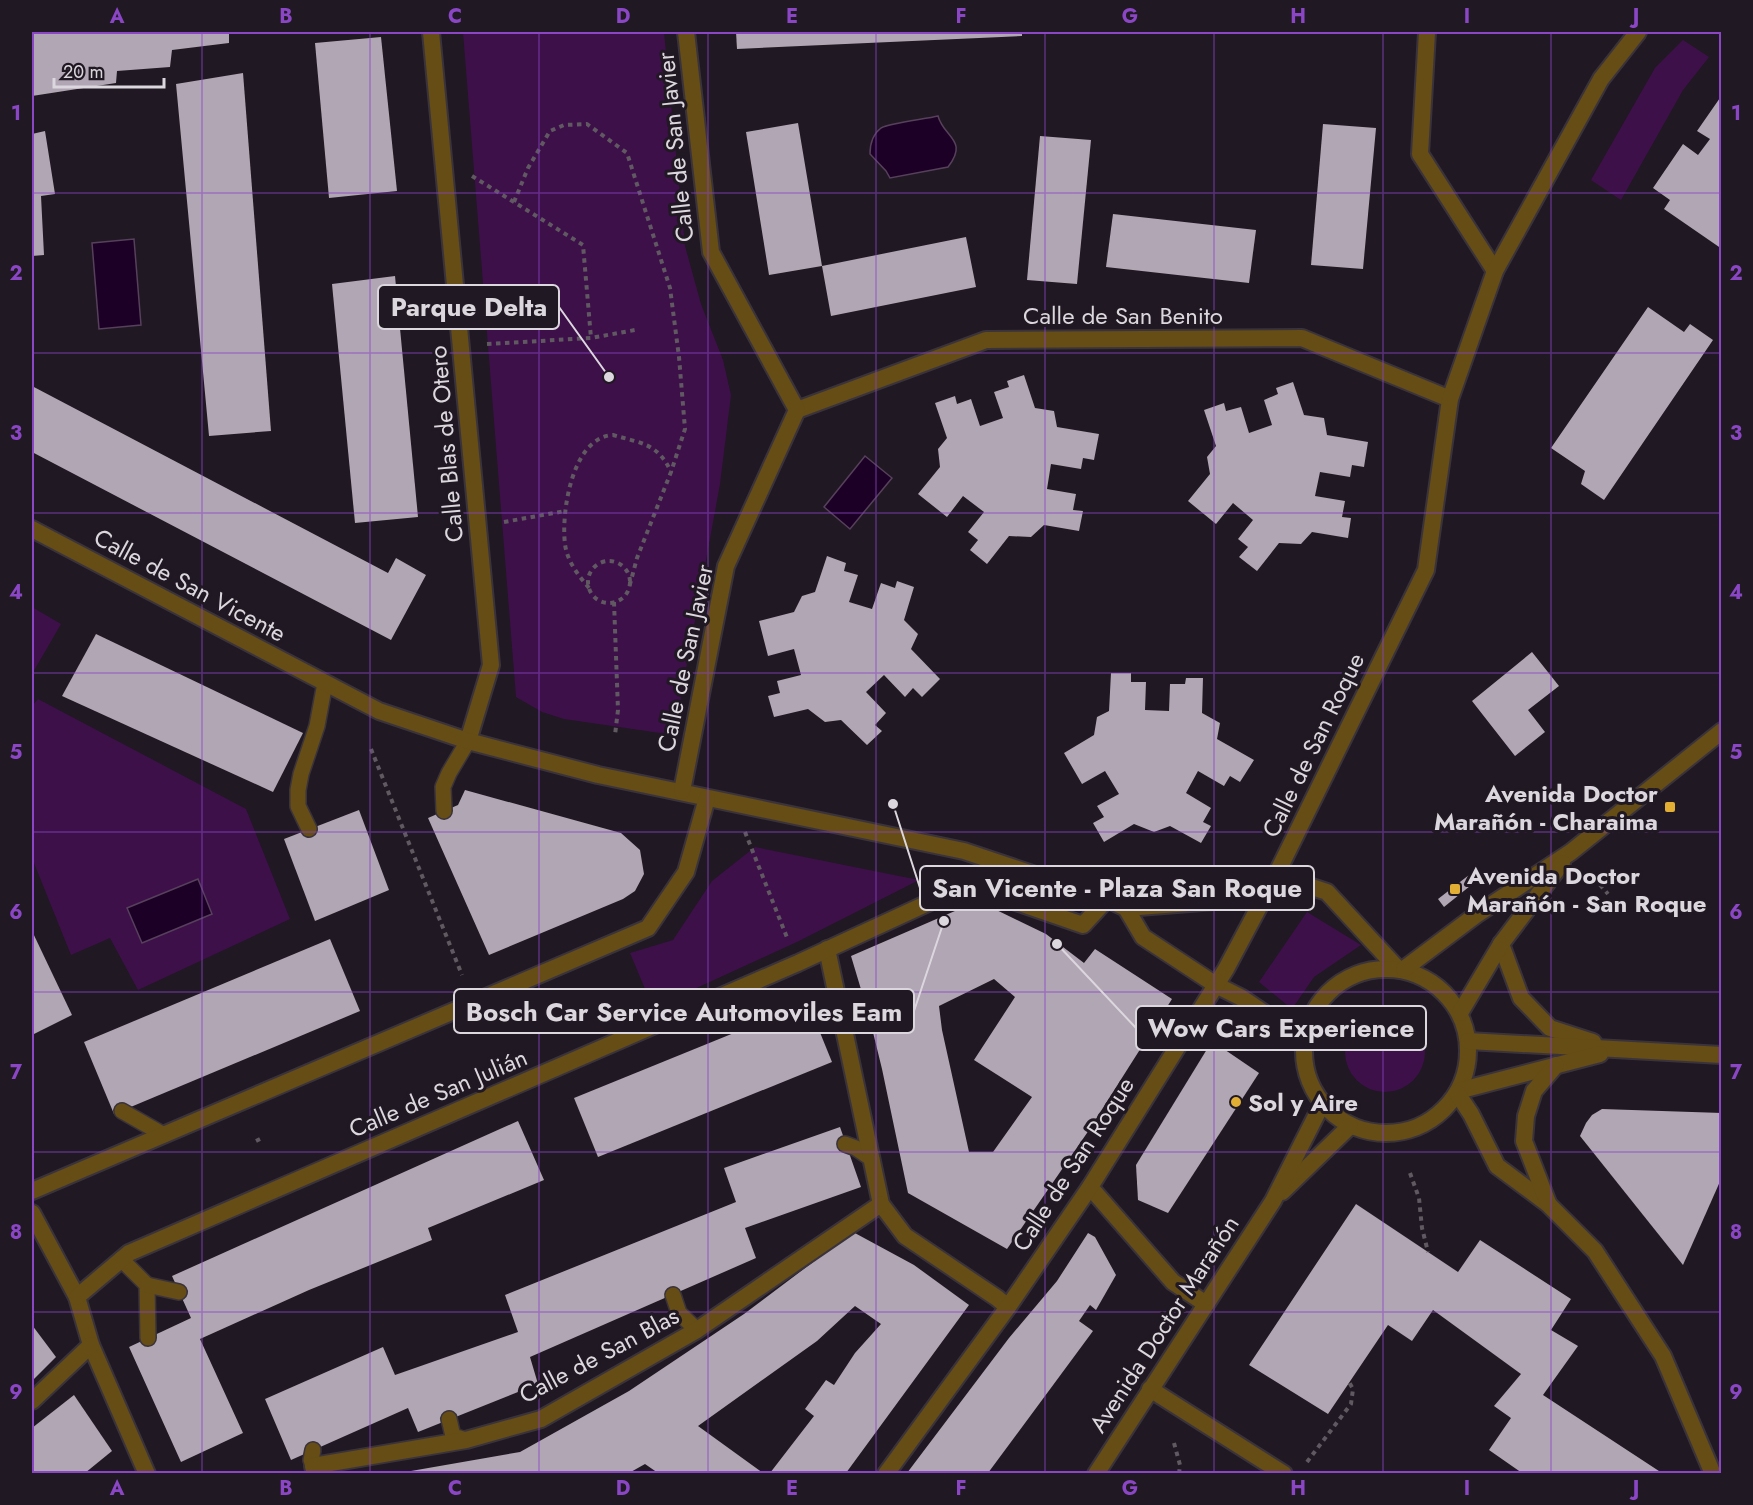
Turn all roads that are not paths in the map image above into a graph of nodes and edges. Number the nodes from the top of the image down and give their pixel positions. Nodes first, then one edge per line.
1 (431, 32) edge
2 (686, 32) edge
3 (1426, 32) edge
4 (1638, 32) edge
5 (1495, 271) junction
6 (1450, 399) junction
7 (797, 410) junction
8 (32, 529) edge
9 (326, 683) junction
10 (1722, 731) edge
11 (468, 741) junction
12 (682, 791) junction
13 (707, 798) junction
14 (444, 811) dead end
15 (309, 830) dead end
16 (1571, 852) junction
17 (1276, 875) junction
18 (1107, 899) junction
19 (1126, 908) junction
20 (1501, 944) junction
21 (827, 949) junction
22 (1401, 969) junction
23 (1216, 985) junction
24 (1460, 1013) junction
25 (1304, 1040) junction
26 (1468, 1041) junction
27 (1617, 1050) junction
28 (1722, 1055) edge
29 (1556, 1065) junction
30 (1458, 1092) junction
31 (1322, 1104) junction
32 (122, 1111) dead end
33 (1350, 1126) junction
34 (164, 1135) junction
35 (845, 1144) dead end
36 (872, 1159) junction
37 (1090, 1187) junction
38 (32, 1191) edge
39 (1273, 1201) junction
40 (881, 1204) junction
41 (1548, 1204) junction
42 (32, 1213) edge
43 (37, 1236) edge
44 (121, 1259) junction
45 (147, 1285) junction
46 (179, 1292) dead end
47 (673, 1295) dead end
48 (77, 1297) junction
49 (1206, 1304) junction
50 (1008, 1307) junction
51 (697, 1330) junction
52 (148, 1338) dead end
53 (91, 1345) junction
54 (1150, 1389) junction
55 (32, 1401) edge
56 (449, 1419) dead end
57 (466, 1440) junction
58 (314, 1463) edge
59 (147, 1473) edge
60 (886, 1473) edge
61 (1096, 1473) edge
62 (1284, 1473) edge
63 (1713, 1473) edge

1 - 11 street, Calle Blas de Otero
2 - 7 street, Calle de San Javier
3 - 5 street
4 - 5 street, Calle de San Roque
5 - 6 street, Calle de San Roque
6 - 7 street, Calle de San Benito
6 - 17 street, Calle de San Roque
7 - 12 street, Calle de San Javier
8 - 9 street, Calle de San Vicente
9 - 11 street, Calle de San Vicente
9 - 15 lane
10 - 16 street
11 - 12 street, Calle de San Vicente
11 - 14 lane
12 - 13 street, Calle de San Vicente
13 - 18 street, Calle de San Vicente
13 - 34 street
16 - 20 street
16 - 22 street
17 - 19 street, Calle de San Vicente
17 - 22 street
17 - 23 street, Calle de San Roque
18 - 19 street, Calle de San Vicente
18 - 21 street, Calle de San Julián
19 - 23 street
20 - 24 street
20 - 27 street
21 - 36 street
21 - 44 street, Calle de San Julián
22 - 24 street
22 - 25 street
23 - 25 street
23 - 37 street, Calle de San Roque
24 - 26 street
25 - 31 street
26 - 27 street
26 - 30 street
27 - 28 street
27 - 29 street
29 - 30 street
29 - 41 street
30 - 33 street
30 - 41 street
31 - 33 street
31 - 39 street, Avenida Doctor Marañón
32 - 34 lane
33 - 39 street, Avenida Doctor Marañón
34 - 38 street
35 - 36 lane
36 - 40 street
37 - 49 street
37 - 50 street, Calle de San Roque
39 - 49 street, Avenida Doctor Marañón
40 - 50 street
40 - 51 street, Calle de San Blas
41 - 63 street
42 - 43 street
43 - 48 street
44 - 45 lane
44 - 48 street, Calle de San Julián
45 - 46 lane
45 - 52 lane
47 - 51 lane
48 - 53 street
49 - 54 street, Avenida Doctor Marañón
50 - 60 street, Calle de San Roque
51 - 57 street, Calle de San Blas
53 - 55 street
53 - 59 street
54 - 61 street, Avenida Doctor Marañón
54 - 62 street
56 - 57 lane
57 - 58 street, Calle de San Blas

